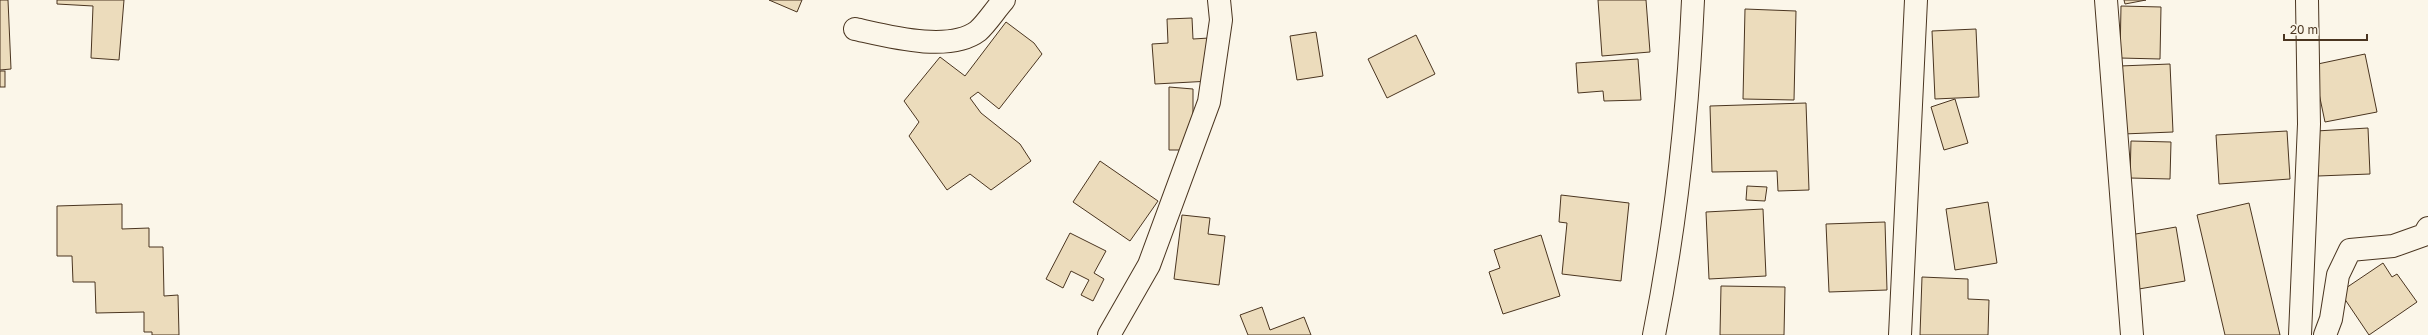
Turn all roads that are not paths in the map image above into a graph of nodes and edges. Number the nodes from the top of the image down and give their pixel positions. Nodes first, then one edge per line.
1 (1004, 0) edge
2 (1219, 0) edge
3 (1693, 0) edge
4 (1916, 0) edge
5 (2106, 0) edge
6 (2307, 0) edge
7 (855, 29) dead end
8 (2428, 228) edge
9 (1109, 335) edge
10 (1654, 335) edge
11 (1900, 335) edge
12 (2132, 335) edge
13 (2300, 335) edge
14 (2325, 335) edge

1 - 7 street
2 - 9 street
3 - 10 street
4 - 11 street
5 - 12 street
6 - 13 street
8 - 14 street

